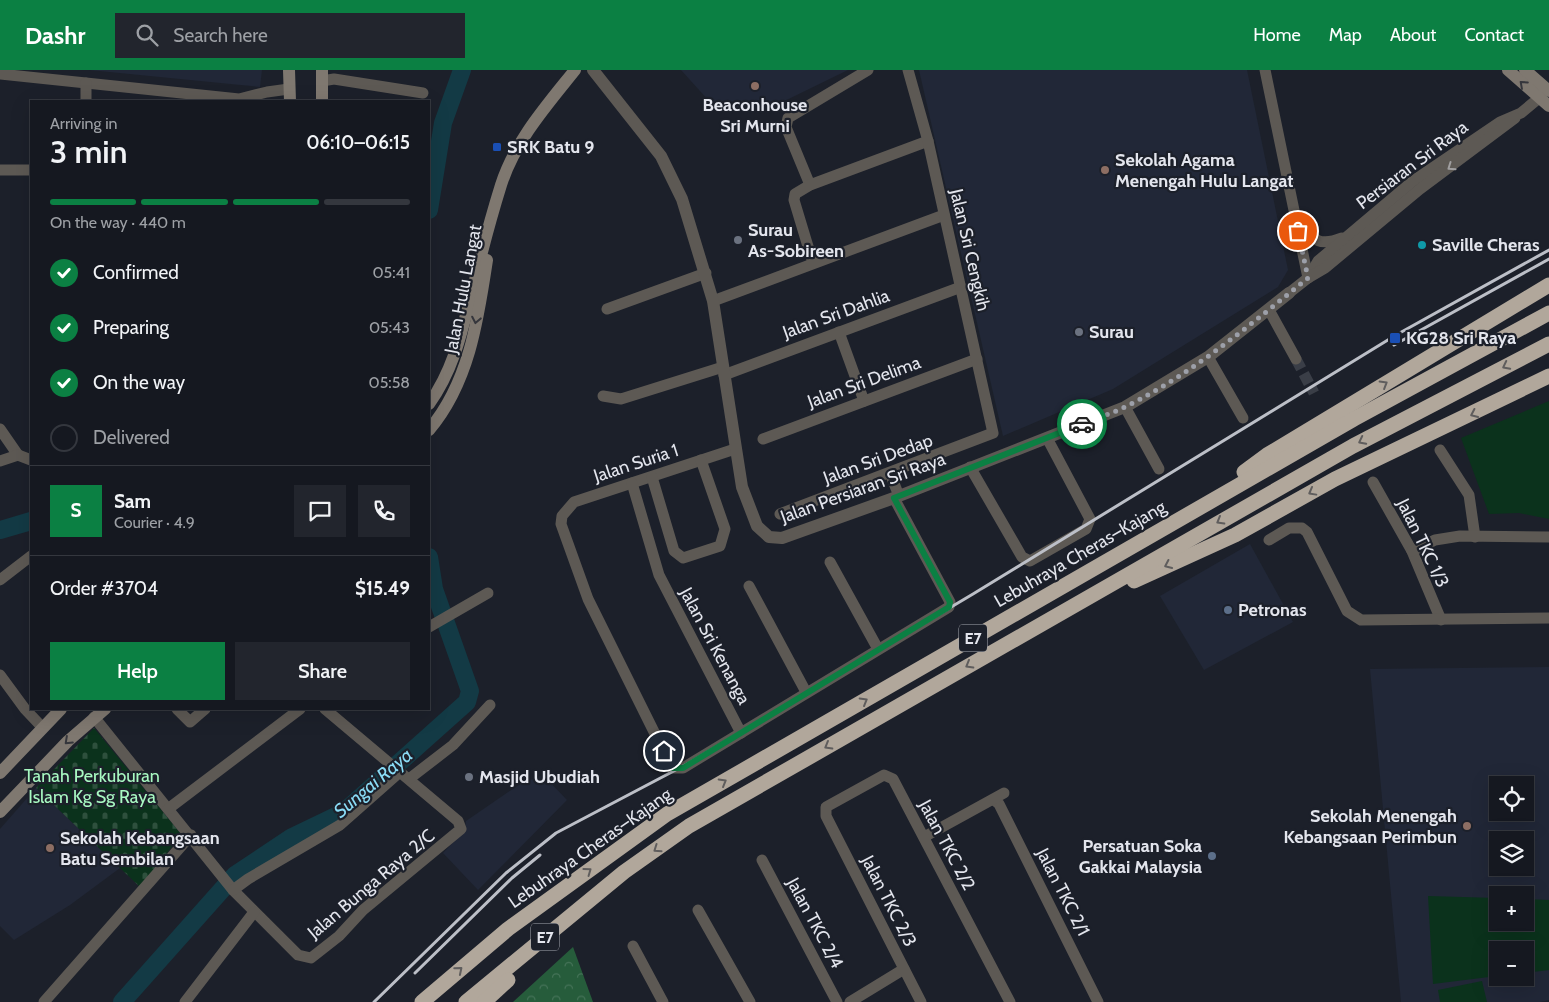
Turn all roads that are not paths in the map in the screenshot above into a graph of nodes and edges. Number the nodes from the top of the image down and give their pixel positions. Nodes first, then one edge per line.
1 (289, 70) edge
2 (575, 70) edge
3 (592, 70) edge
4 (868, 70) edge
5 (908, 70) edge
6 (1265, 70) edge
7 (1508, 70) edge
8 (1532, 72) edge
9 (16, 73) edge
10 (0, 74) edge
11 (322, 76) edge
12 (86, 83) junction
13 (1549, 83) edge
14 (423, 93) dead end
15 (289, 95) edge
16 (199, 98) edge
17 (1546, 99) edge
18 (86, 100) edge
19 (322, 100) edge
20 (1521, 113) junction
21 (928, 141) junction
22 (0, 170) edge
23 (30, 170) edge
24 (810, 185) junction
25 (496, 203) junction
26 (944, 215) junction
27 (1294, 215) junction
28 (1352, 234) junction
29 (813, 263) junction
30 (706, 273) junction
31 (1308, 278) junction
32 (1547, 285) edge
33 (961, 287) junction
34 (1289, 293) joint
35 (712, 301) junction
36 (606, 309) dead end
37 (1269, 310) junction
38 (1549, 313) edge
39 (839, 332) junction
40 (1549, 344) edge
41 (1208, 357) junction
42 (977, 359) junction
43 (1296, 359) tunnel mouth
44 (723, 371) junction
45 (1549, 376) edge
46 (603, 396) dead end
47 (864, 401) junction
48 (430, 403) edge
49 (1125, 407) junction
50 (1243, 418) dead end
51 (0, 428) edge
52 (430, 429) edge
53 (989, 436) joint
54 (1047, 438) junction
55 (763, 439) dead end
56 (734, 449) junction
57 (1440, 450) dead end
58 (18, 455) junction
59 (30, 460) edge
60 (701, 460) junction
61 (0, 462) edge
62 (970, 467) junction
63 (1159, 468) dead end
64 (890, 473) junction
65 (652, 476) junction
66 (1373, 482) dead end
67 (632, 483) junction
68 (896, 497) junction
69 (780, 514) dead end
70 (1183, 516) junction
71 (1475, 537) junction
72 (1549, 537) edge
73 (1269, 540) dead end
74 (1412, 551) junction
75 (30, 557) edge
76 (830, 562) dead end
77 (0, 580) edge
78 (750, 586) dead end
79 (488, 593) dead end
80 (1549, 618) edge
81 (1441, 620) junction
82 (432, 625) edge
83 (1011, 641) junction
84 (878, 649) junction
85 (0, 675) edge
86 (806, 692) junction
87 (490, 704) dead end
88 (60, 710) edge
89 (104, 710) edge
90 (178, 710) edge
91 (204, 710) edge
92 (299, 710) edge
93 (326, 710) edge
94 (94, 717) junction
95 (42, 727) junction
96 (741, 733) junction
97 (0, 772) edge
98 (401, 773) junction
99 (168, 809) junction
100 (0, 812) edge
101 (826, 816) joint
102 (191, 835) junction
103 (924, 837) junction
104 (762, 860) dead end
105 (624, 872) junction
106 (234, 890) junction
107 (698, 910) dead end
108 (254, 912) junction
109 (633, 946) dead end
110 (904, 969) junction
111 (44, 1002) edge
112 (185, 1002) edge
113 (422, 1002) edge
114 (466, 1002) edge
115 (484, 1002) edge
116 (663, 1002) edge
117 (750, 1002) edge
118 (837, 1002) edge
119 (850, 1002) edge
120 (921, 1002) edge
121 (1010, 1002) edge
122 (1098, 1002) edge

1 - 15 main road
2 - 25 main road, Jalan Hulu Langat
3 - 30 street, Jalan Persiaran Sri Raya
4 - 24 street
5 - 21 street, Jalan Sri Cengkih
6 - 27 street
17 -> 7 main road
8 - 13 street
8 - 17 main road
9 - 10 street
9 - 12 street
11 - 14 street
11 - 19 main road
12 - 16 street
12 - 18 street
15 - 16 street
17 - 20 street, Persiaran Sri Raya
20 - 28 street, Persiaran Sri Raya
20 -> 31 street, Persiaran Sri Raya
21 - 24 street
21 - 26 street, Jalan Sri Cengkih
22 - 23 street
24 - 29 street
25 - 48 main road, Jalan Hulu Langat
25 -> 52 main road, Jalan Hulu Langat
26 - 29 street
26 - 33 street, Jalan Sri Cengkih
27 - 28 street
27 - 31 street
28 - 31 street, Persiaran Sri Raya
29 - 35 street
30 - 35 street, Jalan Persiaran Sri Raya
30 - 36 street
31 - 34 street, Jalan Persiaran Sri Raya
70 -> 32 highway
33 - 39 street, Jalan Sri Dahlia
33 - 42 street, Jalan Sri Cengkih
34 - 37 street, Jalan Persiaran Sri Raya
35 - 44 street, Jalan Persiaran Sri Raya
37 - 41 street, Jalan Persiaran Sri Raya
37 - 43 street
38 - 70 highway, Lebuhraya Cheras–Kajang / E7
39 - 44 street, Jalan Sri Dahlia
39 - 47 street
40 -> 83 highway, E7
41 - 49 street, Jalan Persiaran Sri Raya
41 - 50 street
42 - 47 street, Jalan Sri Delima
42 - 53 street, Jalan Sri Cengkih
44 - 46 street, Jalan Sri Dahlia
44 - 56 street, Jalan Persiaran Sri Raya
45 -> 83 highway
47 - 55 street, Jalan Sri Delima
49 - 54 street, Jalan Persiaran Sri Raya
49 - 63 street
51 - 58 street
53 - 64 street, Jalan Sri Dedap
54 - 62 street, Jalan Persiaran Sri Raya
54 - 62 street
56 - 60 street, Jalan Suria 1
56 - 68 street, Jalan Persiaran Sri Raya
57 - 71 street
58 - 59 street
58 - 61 street
60 - 65 street, Jalan Suria 1
60 - 65 street
62 - 68 street, Jalan Persiaran Sri Raya
64 - 68 street
64 - 69 street, Jalan Sri Dedap
65 - 67 street, Jalan Suria 1
66 - 74 street, Jalan TKC 1/3
67 - 96 street, Jalan Sri Kenanga
67 - 96 street, Jalan Suria 1
68 - 84 street
113 -> 70 highway, Lebuhraya Cheras–Kajang / E7
71 - 72 street
71 - 74 street
73 - 81 street
74 - 81 street, Jalan TKC 1/3
75 - 77 street
76 - 84 street
78 - 86 street
79 - 82 street
80 - 81 street
83 -> 105 highway, E7
84 - 86 street
85 - 95 street
86 - 96 street
87 - 98 street
88 - 95 main road
89 - 94 main road
90 - 91 street
92 - 99 street
93 - 98 street
94 - 99 street
94 -> 100 main road
95 - 97 main road
98 - 106 street
98 - 108 street, Jalan Bunga Raya 2/C
99 - 102 street
101 - 103 street, Jalan TKC 2/2
101 - 110 street, Jalan TKC 2/3
102 - 106 street
102 - 111 street
103 - 121 street, Jalan TKC 2/2
103 - 122 street, Jalan TKC 2/1
104 - 118 street, Jalan TKC 2/4
105 - 114 highway, E7
105 - 115 highway
106 - 108 street
107 - 117 street
108 - 112 street
109 - 116 street
110 - 119 street
110 - 120 street, Jalan TKC 2/3

